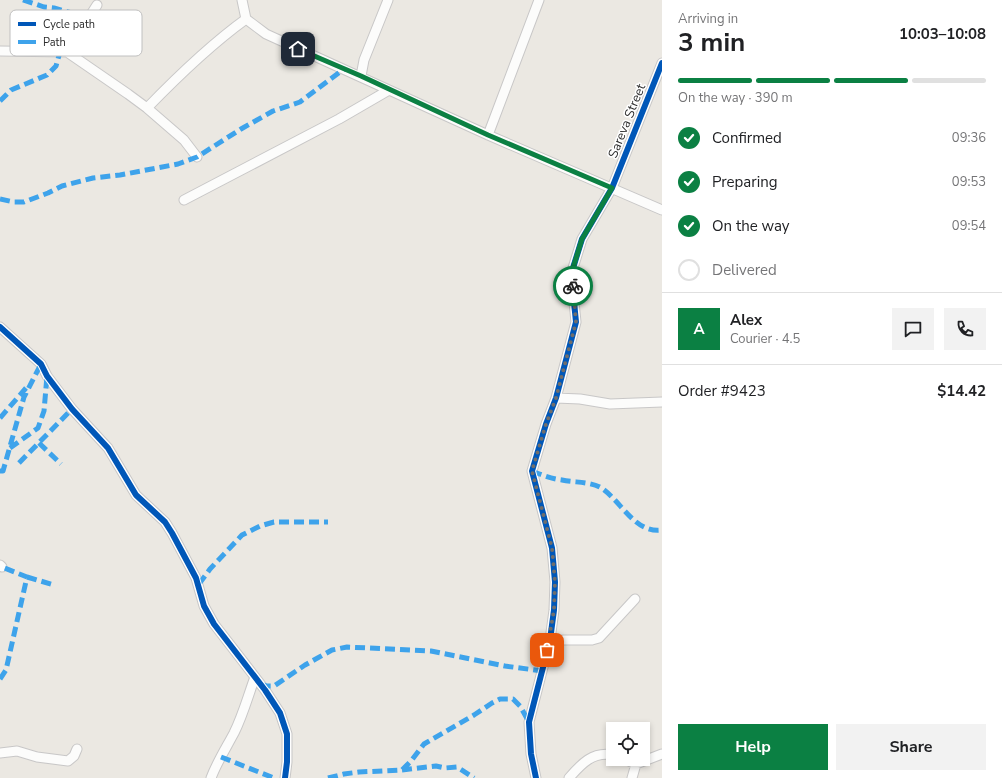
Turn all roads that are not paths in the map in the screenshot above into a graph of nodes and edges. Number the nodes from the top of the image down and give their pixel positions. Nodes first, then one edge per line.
1 (242, 0) edge
2 (388, 0) edge
3 (539, 0) edge
4 (97, 5) dead end
5 (94, 10) edge
6 (246, 19) junction
7 (73, 56) edge
8 (662, 63) edge
9 (660, 71) edge
10 (361, 76) junction
11 (389, 90) junction
12 (147, 108) junction
13 (488, 135) junction
14 (197, 157) dead end
15 (612, 188) junction
16 (184, 200) dead end
17 (662, 210) edge
18 (0, 327) edge
19 (556, 398) junction
20 (662, 402) edge
21 (635, 599) dead end
22 (550, 640) junction
23 (255, 677) junction
24 (77, 749) dead end
25 (0, 753) edge
26 (606, 754) edge
27 (662, 754) edge
28 (650, 759) edge
29 (635, 766) edge
30 (211, 778) edge
31 (285, 778) edge
32 (536, 778) edge
33 (568, 778) edge
34 (632, 778) edge

1 - 6 street
2 - 10 street
3 - 13 street
4 - 5 street
6 - 10 street
6 - 12 street
7 - 12 street
8 - 9 street, Sareva Street
9 - 15 street, Sareva Street
10 - 11 street
11 - 13 street
11 - 16 street
12 - 14 street
13 - 15 street
15 - 17 street
15 - 19 street, Sareva Street
18 - 23 street
19 - 20 street
19 - 22 street, Sareva Street
21 - 22 street
22 - 32 street, Sareva Street
23 - 30 street
23 - 31 street
24 - 25 street
26 - 33 street
27 - 28 street
29 - 34 street

